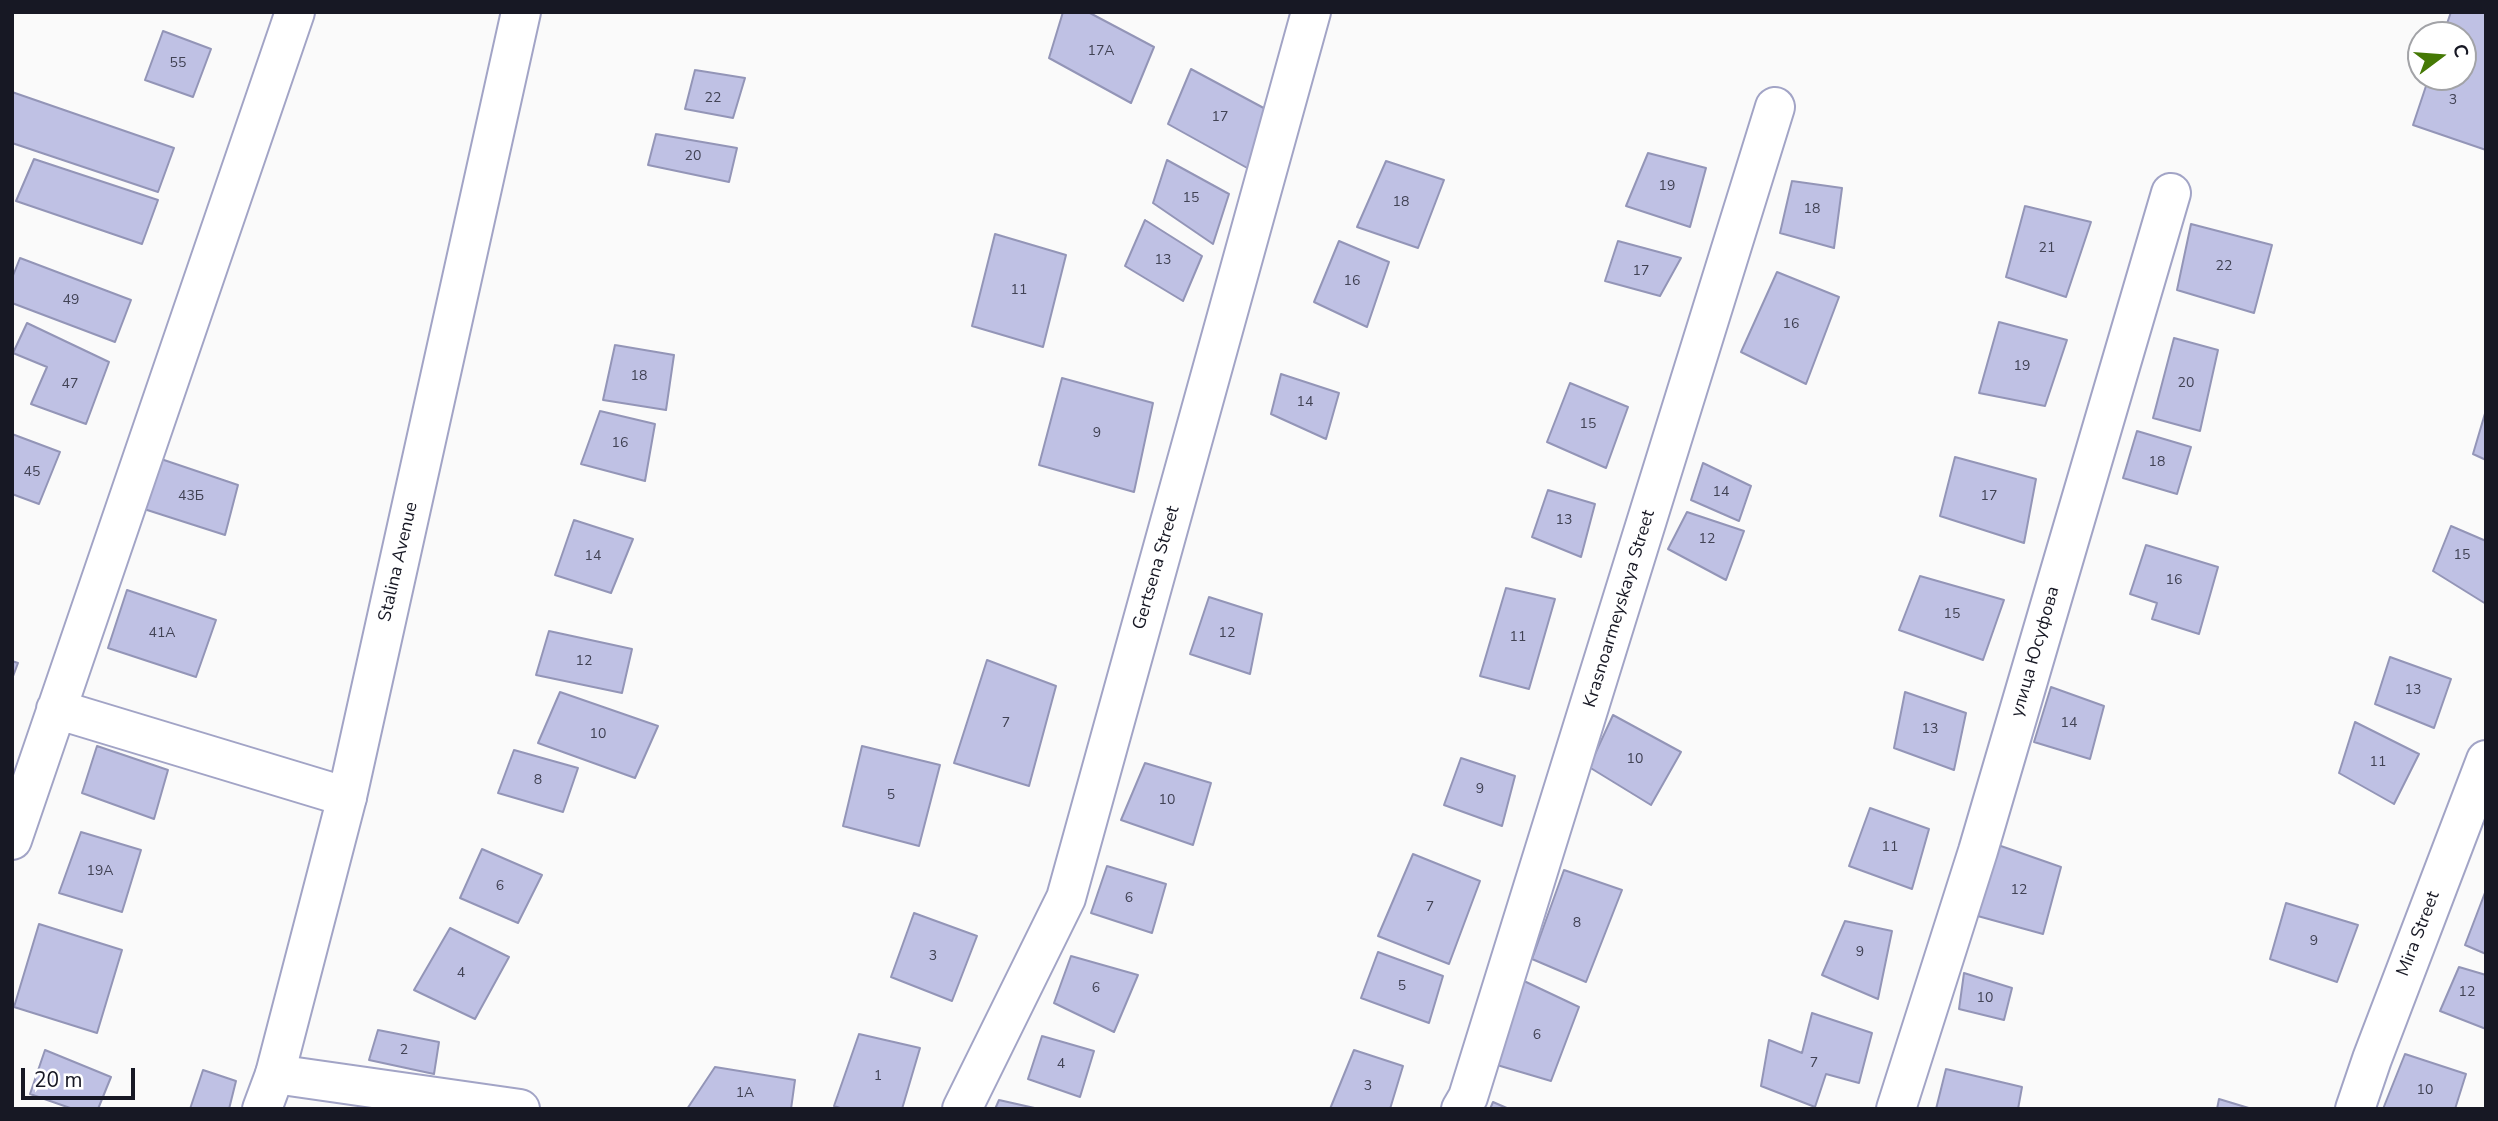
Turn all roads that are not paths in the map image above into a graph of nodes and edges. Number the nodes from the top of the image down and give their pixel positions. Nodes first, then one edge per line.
1 (295, 12) edge
2 (521, 12) edge
3 (1311, 12) edge
4 (1775, 107) dead end
5 (2171, 193) dead end
6 (56, 709) junction
7 (2486, 760) edge
8 (346, 797) junction
9 (12, 840) edge
10 (275, 1074) junction
11 (262, 1109) edge
12 (520, 1109) edge
13 (962, 1109) edge
14 (1461, 1109) edge
15 (1896, 1109) edge
16 (2355, 1109) edge

1 - 6 street
2 - 8 street, Stalina Avenue
3 - 13 street, Gertsena Street
4 - 14 street, Krasnoarmeyskaya Street
5 - 15 street, улица Юсуфова
6 - 8 street
6 - 9 street
7 - 16 street, Mira Street
8 - 10 street, Stalina Avenue
10 - 11 street, Stalina Avenue
10 - 12 street

